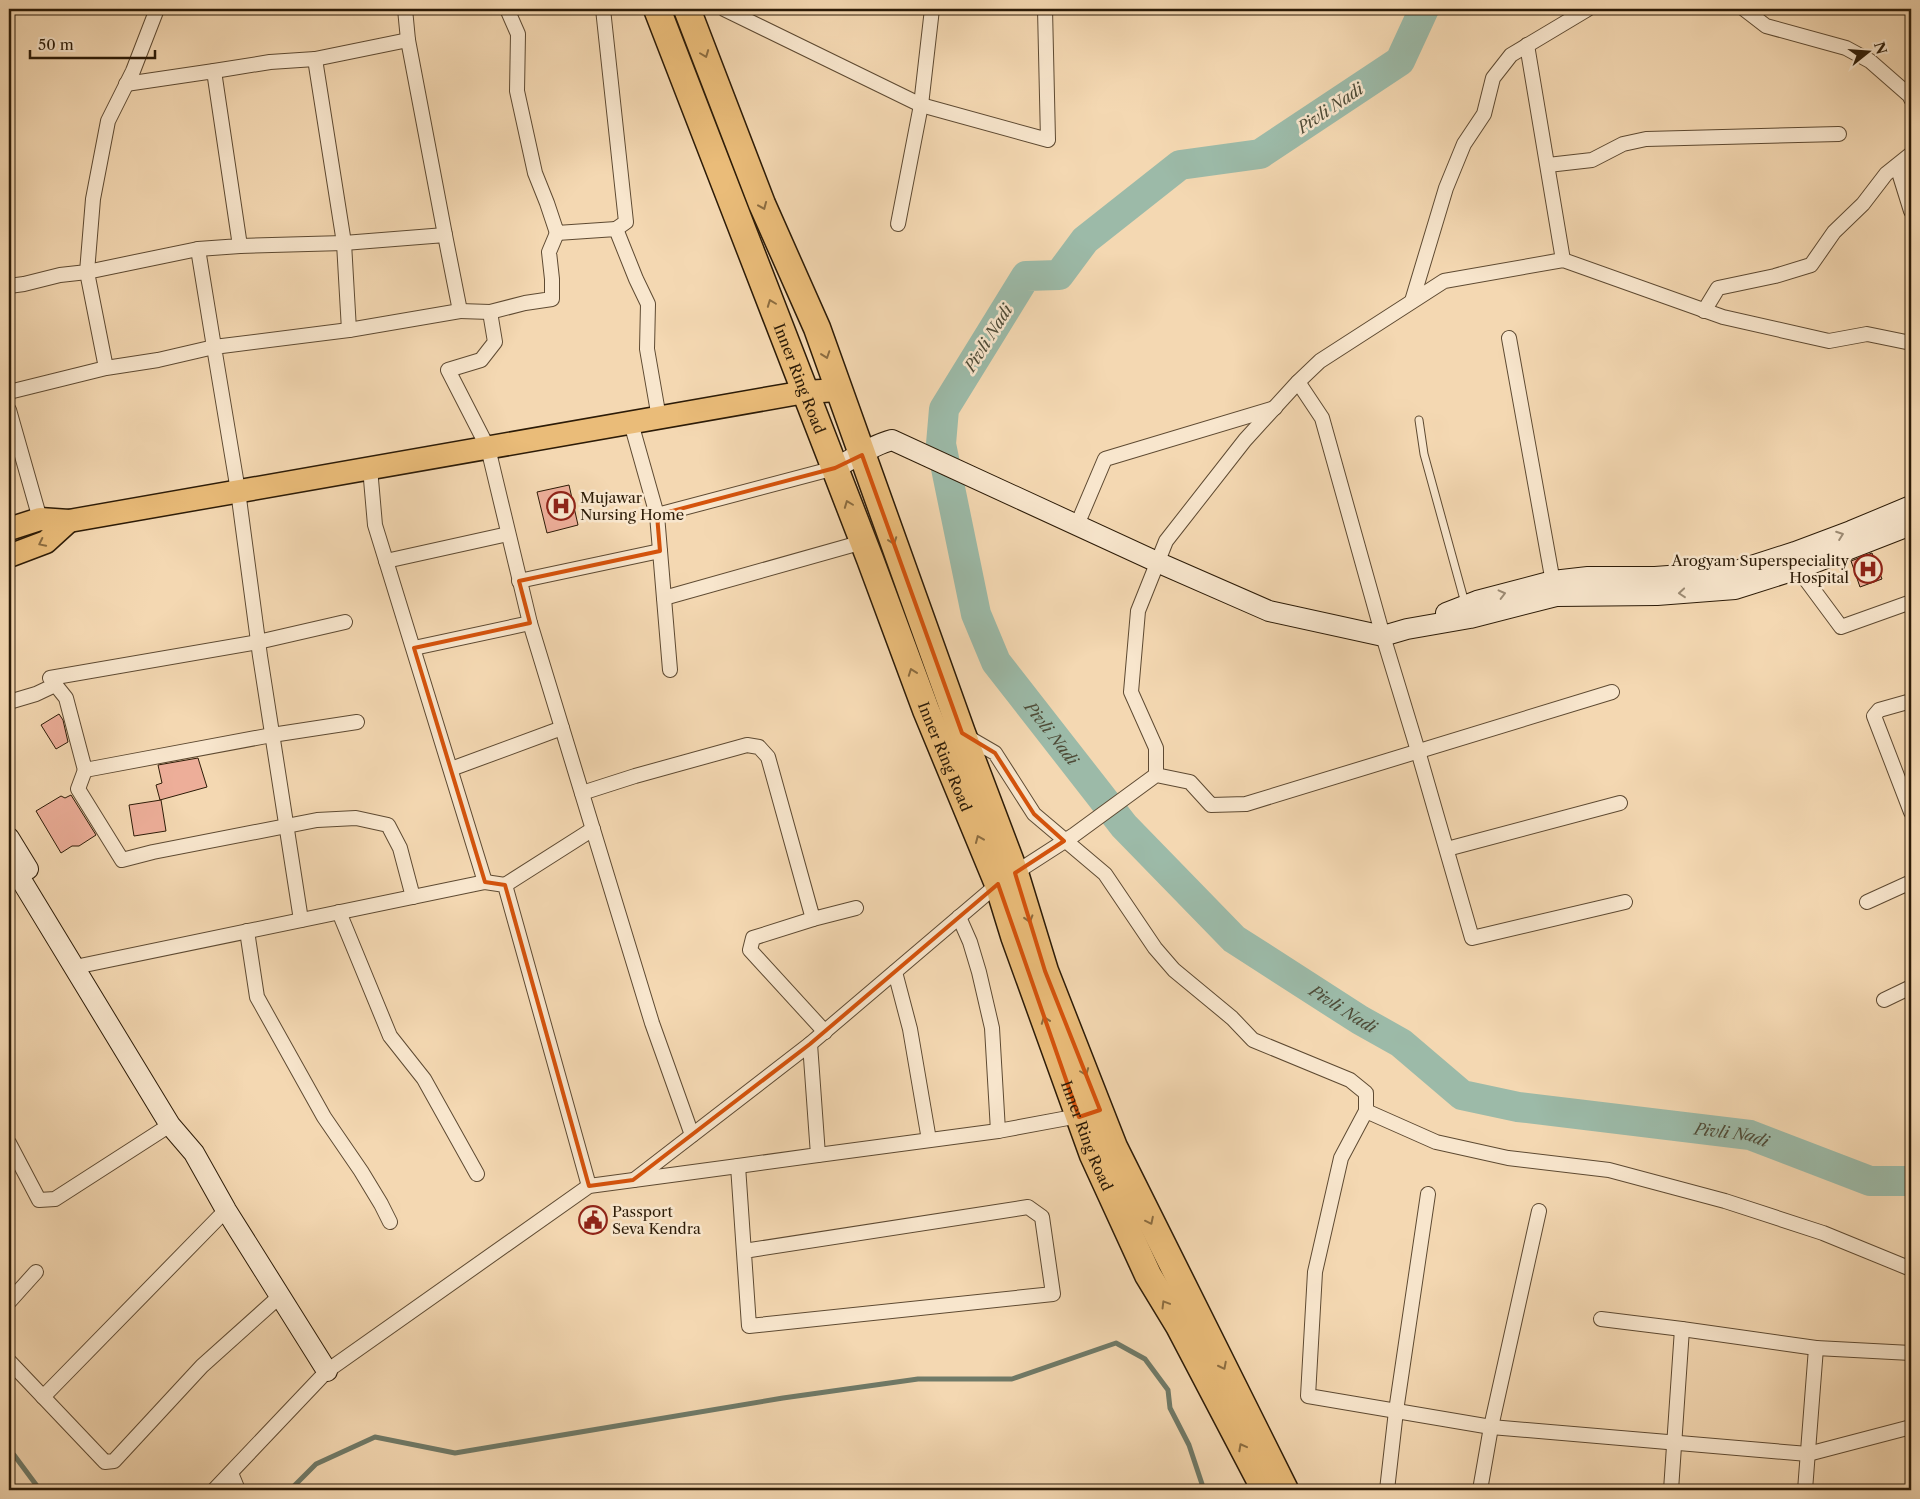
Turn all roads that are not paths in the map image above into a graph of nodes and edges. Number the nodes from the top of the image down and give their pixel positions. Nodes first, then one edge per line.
1 (157, 9) edge
2 (404, 9) edge
3 (508, 9) edge
4 (603, 9) edge
5 (657, 9) edge
6 (687, 9) edge
7 (724, 9) edge
8 (932, 9) edge
9 (1046, 9) edge
10 (1588, 9) edge
11 (1744, 9) edge
12 (408, 40) junction
13 (1527, 45) junction
14 (315, 59) junction
15 (214, 71) junction
16 (126, 84) junction
17 (1911, 99) edge
18 (921, 105) junction
19 (1839, 134) dead end
20 (1911, 154) edge
21 (1548, 165) junction
22 (1897, 166) junction
23 (1911, 211) edge
24 (898, 224) dead end
25 (616, 229) junction
26 (556, 233) junction
27 (445, 236) junction
28 (344, 243) junction
29 (240, 246) junction
30 (198, 249) junction
31 (1563, 260) junction
32 (87, 272) junction
33 (9, 286) edge
34 (1412, 302) junction
35 (460, 311) junction
36 (1704, 311) junction
37 (490, 312) junction
38 (348, 330) junction
39 (1509, 338) dead end
40 (1911, 343) edge
41 (214, 347) junction
42 (106, 368) junction
43 (1298, 382) junction
44 (838, 390) junction
45 (9, 392) edge
46 (805, 392) junction
47 (1275, 408) junction
48 (9, 410) edge
49 (659, 418) junction
50 (1419, 420) dead end
51 (631, 423) junction
52 (488, 448) junction
53 (862, 455) junction
54 (370, 468) junction
55 (835, 468) junction
56 (238, 491) junction
57 (1911, 506) edge
58 (657, 515) junction
59 (40, 519) junction
60 (69, 521) junction
61 (1077, 525) junction
62 (1911, 525) edge
63 (9, 529) edge
64 (508, 534) junction
65 (863, 542) junction
66 (660, 551) junction
67 (9, 556) edge
68 (386, 561) junction
69 (1158, 562) junction
70 (1798, 569) junction
71 (519, 581) junction
72 (1554, 589) junction
73 (664, 598) junction
74 (1911, 602) edge
75 (1468, 612) junction
76 (345, 622) dead end
77 (530, 623) junction
78 (1383, 636) junction
79 (258, 642) junction
80 (414, 648) junction
81 (670, 670) dead end
82 (55, 685) junction
83 (1612, 692) dead end
84 (1911, 701) edge
85 (9, 702) edge
86 (357, 722) dead end
87 (562, 728) junction
88 (962, 733) junction
89 (272, 734) junction
90 (1418, 751) junction
91 (451, 769) junction
92 (85, 770) junction
93 (1156, 774) junction
94 (582, 793) junction
95 (1620, 803) dead end
96 (1911, 812) edge
97 (286, 827) junction
98 (593, 829) junction
99 (9, 838) edge
100 (1069, 838) junction
101 (1447, 849) junction
102 (9, 860) edge
103 (1006, 878) junction
104 (485, 882) junction
105 (1911, 882) edge
106 (505, 885) junction
107 (413, 897) junction
108 (1625, 902) dead end
109 (1867, 902) dead end
110 (856, 908) dead end
111 (339, 912) junction
112 (959, 917) junction
113 (813, 919) junction
114 (301, 920) junction
115 (247, 931) junction
116 (81, 966) junction
117 (895, 972) junction
118 (1911, 986) edge
119 (1884, 1000) dead end
120 (825, 1032) junction
121 (810, 1044) junction
122 (1366, 1111) junction
123 (1090, 1113) junction
124 (170, 1125) junction
125 (998, 1130) junction
126 (692, 1135) junction
127 (929, 1140) junction
128 (9, 1143) edge
129 (194, 1153) junction
130 (818, 1155) junction
131 (738, 1166) junction
132 (477, 1174) dead end
133 (633, 1180) junction
134 (589, 1186) junction
135 (1428, 1194) dead end
136 (226, 1210) junction
137 (1539, 1211) dead end
138 (390, 1222) dead end
139 (744, 1251) junction
140 (1911, 1269) edge
141 (36, 1272) dead end
142 (280, 1296) junction
143 (9, 1302) edge
144 (1601, 1319) dead end
145 (1682, 1329) junction
146 (1816, 1348) junction
147 (1911, 1353) edge
148 (9, 1361) edge
149 (327, 1371) junction
150 (43, 1397) junction
151 (1396, 1411) junction
152 (1491, 1427) junction
153 (1911, 1427) edge
154 (1673, 1443) junction
155 (1808, 1454) junction
156 (231, 1473) junction
157 (214, 1490) edge
158 (238, 1490) edge
159 (1265, 1490) edge
160 (1285, 1490) edge
161 (1387, 1490) edge
162 (1480, 1490) edge
163 (1671, 1490) edge
164 (1805, 1490) edge

1 - 16 street
2 - 12 street
3 - 26 street
4 - 25 street
46 -> 5 highway, Inner Ring Road
6 -> 44 highway, Inner Ring Road
7 - 18 street
8 - 18 street
9 - 18 street
10 - 13 street
11 - 17 street
12 - 14 street
12 - 27 street
13 - 21 street
13 - 34 street
14 - 15 street
14 - 28 street
15 - 16 street
15 - 29 street
16 - 32 street
18 - 24 street
19 - 21 street
20 - 22 street
21 - 31 street
22 - 23 street
22 - 36 street
25 - 26 street
25 - 49 street
26 - 37 street
27 - 28 street
27 - 35 street
28 - 29 street
28 - 38 street
29 - 30 street
30 - 32 street
30 - 41 street
31 - 34 street
31 - 36 street
32 - 33 street
32 - 42 street
34 - 43 street
35 - 37 street
35 - 38 street
36 - 40 street
37 - 52 street
38 - 41 street
39 - 72 street
41 - 42 street
41 - 56 street
42 - 45 street
43 - 47 street
43 - 78 street
44 - 46 main road
44 - 53 highway, Inner Ring Road
46 - 49 main road
46 - 55 highway, Inner Ring Road
47 - 61 street
47 - 69 street
48 - 59 street
49 - 51 main road
50 - 75 lane
51 - 52 main road
51 - 58 street
52 - 54 main road
52 - 64 street
53 - 55 street
53 - 61 street
53 -> 88 highway, Inner Ring Road
54 - 56 main road
54 - 68 street
55 - 58 street
65 -> 55 highway, Inner Ring Road
56 - 60 main road
56 - 79 street
72 -> 57 street
58 - 66 street
59 - 60 main road
59 - 63 main road
60 -> 67 main road
61 - 69 street
62 - 70 street
64 - 68 street
64 - 71 street
65 - 73 street
103 -> 65 highway, Inner Ring Road
66 - 71 street
66 - 73 street
68 - 80 street
69 - 78 street
69 - 93 street
70 -> 72 street
70 - 74 street
71 - 77 street
72 - 75 street
73 - 81 street
75 - 78 street
76 - 79 street
77 - 80 street
77 - 87 street
78 - 90 street
79 - 82 street
79 - 89 street
80 - 91 street
82 - 85 street
82 - 92 street
83 - 90 street
84 - 96 street
86 - 89 street
87 - 91 street
87 - 94 street
88 - 100 street
88 - 103 highway, Inner Ring Road
89 - 92 street
89 - 97 street
90 - 93 street
90 - 101 street
91 - 104 street
92 - 97 street
93 - 100 street
94 - 98 street
94 - 113 street
95 - 101 street
97 - 107 street
97 - 114 street
98 - 106 street
98 - 126 street
99 - 116 street
100 - 103 street
100 - 122 street
101 - 108 street
102 - 116 street
103 - 112 street
103 - 123 highway, Inner Ring Road
104 - 106 street
104 - 107 street
105 - 109 street
106 - 134 street
107 - 111 street
110 - 113 street
111 - 114 street
111 - 132 street
112 - 117 street
112 - 125 street
113 - 120 street
114 - 115 street
115 - 116 street
115 - 138 street
116 - 124 street
116 - 129 street
117 - 120 street
117 - 127 street
118 - 119 street
120 - 121 street
121 - 126 street
121 - 130 street
122 - 140 street
122 - 151 street
123 - 125 street
159 -> 123 highway, Inner Ring Road
123 -> 160 highway, Inner Ring Road
124 - 128 street
124 - 129 street
125 - 127 street
126 - 133 street
127 - 130 street
129 - 136 street
130 - 131 street
131 - 133 street
131 - 139 street
133 - 134 street
134 - 149 street
135 - 151 street
136 - 142 street
136 - 150 street
137 - 152 street
139 - 139 street
141 - 143 street
142 - 149 street
142 - 150 street
144 - 145 street
145 - 146 street
145 - 154 street
146 - 147 street
146 - 155 street
148 - 150 street
149 - 156 street
151 - 152 street
151 - 161 street
152 - 154 street
152 - 162 street
153 - 155 street
154 - 155 street
154 - 163 street
155 - 164 street
156 - 157 street
156 - 158 street

